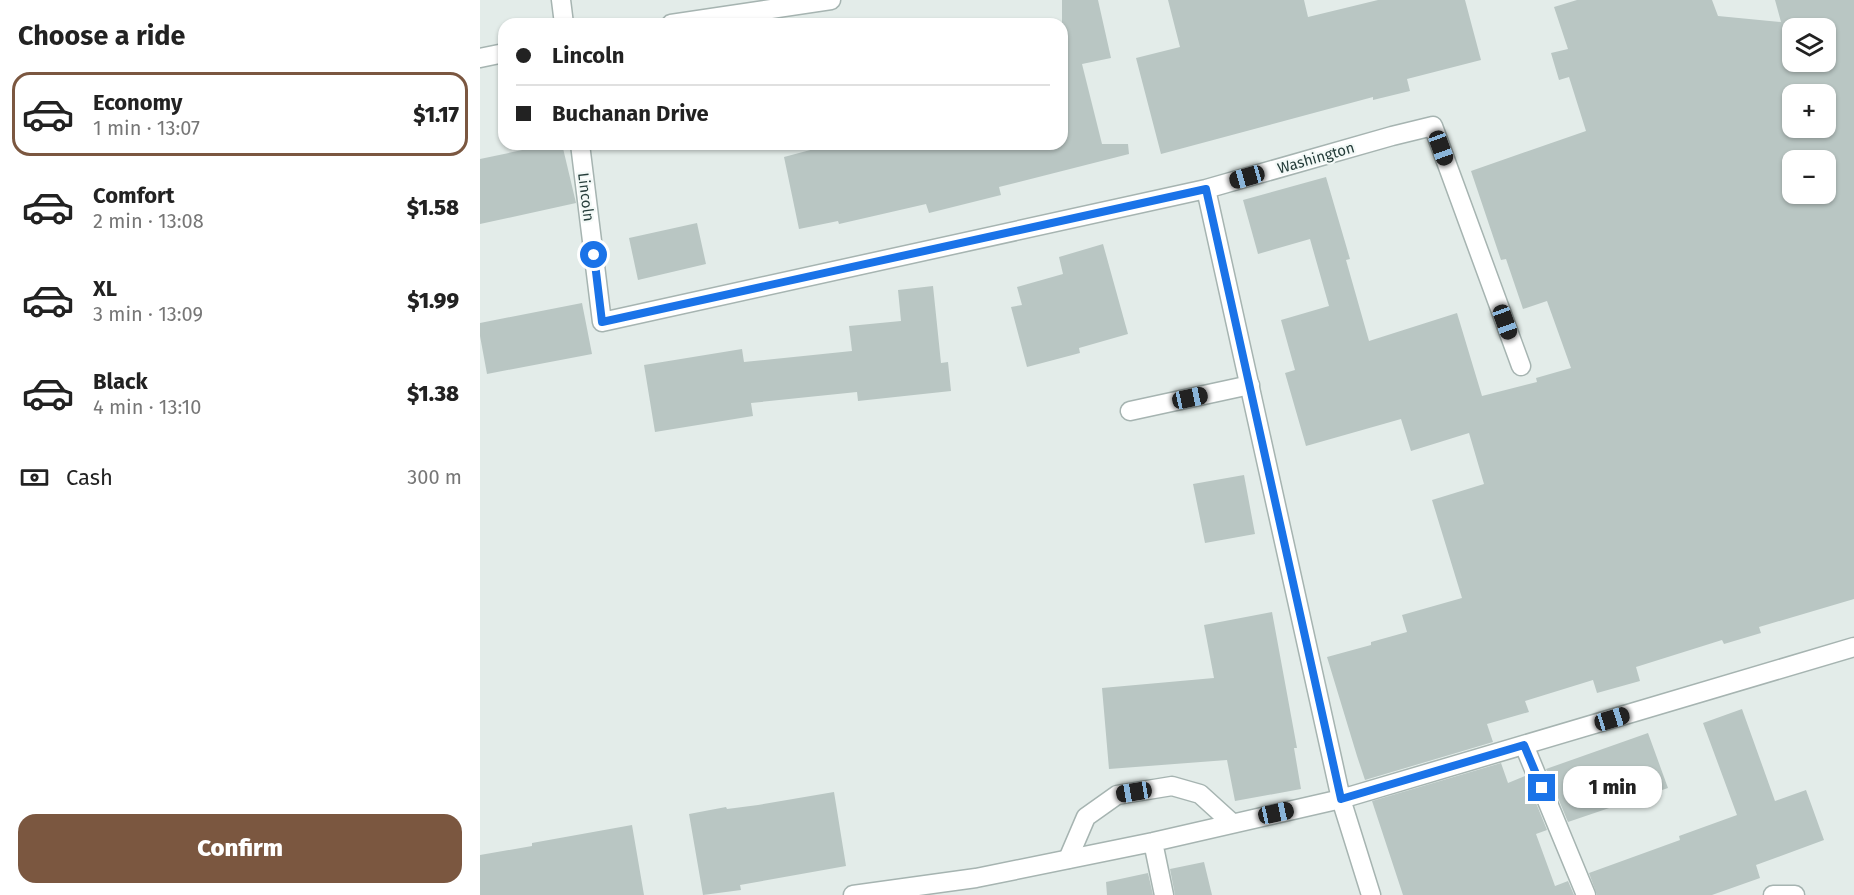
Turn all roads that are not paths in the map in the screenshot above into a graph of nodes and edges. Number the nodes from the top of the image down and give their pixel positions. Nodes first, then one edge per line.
1 (561, 0) edge
2 (831, 0) edge
3 (563, 18) edge
4 (711, 18) edge
5 (498, 54) edge
6 (480, 58) edge
7 (581, 150) edge
8 (1206, 189) junction
9 (602, 322) joint
10 (1521, 366) dead end
11 (1250, 385) junction
12 (1130, 411) dead end
13 (1854, 647) edge
14 (1524, 745) junction
15 (1341, 799) junction
16 (1232, 823) junction
17 (1153, 842) junction
18 (1068, 859) junction
19 (978, 887) edge
20 (853, 895) edge
21 (1164, 895) edge
22 (1371, 895) edge
23 (1586, 895) edge
24 (1773, 895) edge
25 (1794, 895) edge

1 - 3 street
2 - 4 street
5 - 6 street
7 - 9 street, Lincoln
8 - 9 street, Washington
8 - 10 street, Washington
8 - 11 street
11 - 12 street
11 - 15 street
13 - 14 street
14 - 15 street
14 - 23 street
15 - 16 street
15 - 22 street
16 - 17 street
16 - 18 street
17 - 18 street
17 - 21 street
18 - 19 street
19 - 20 street
24 - 25 street

